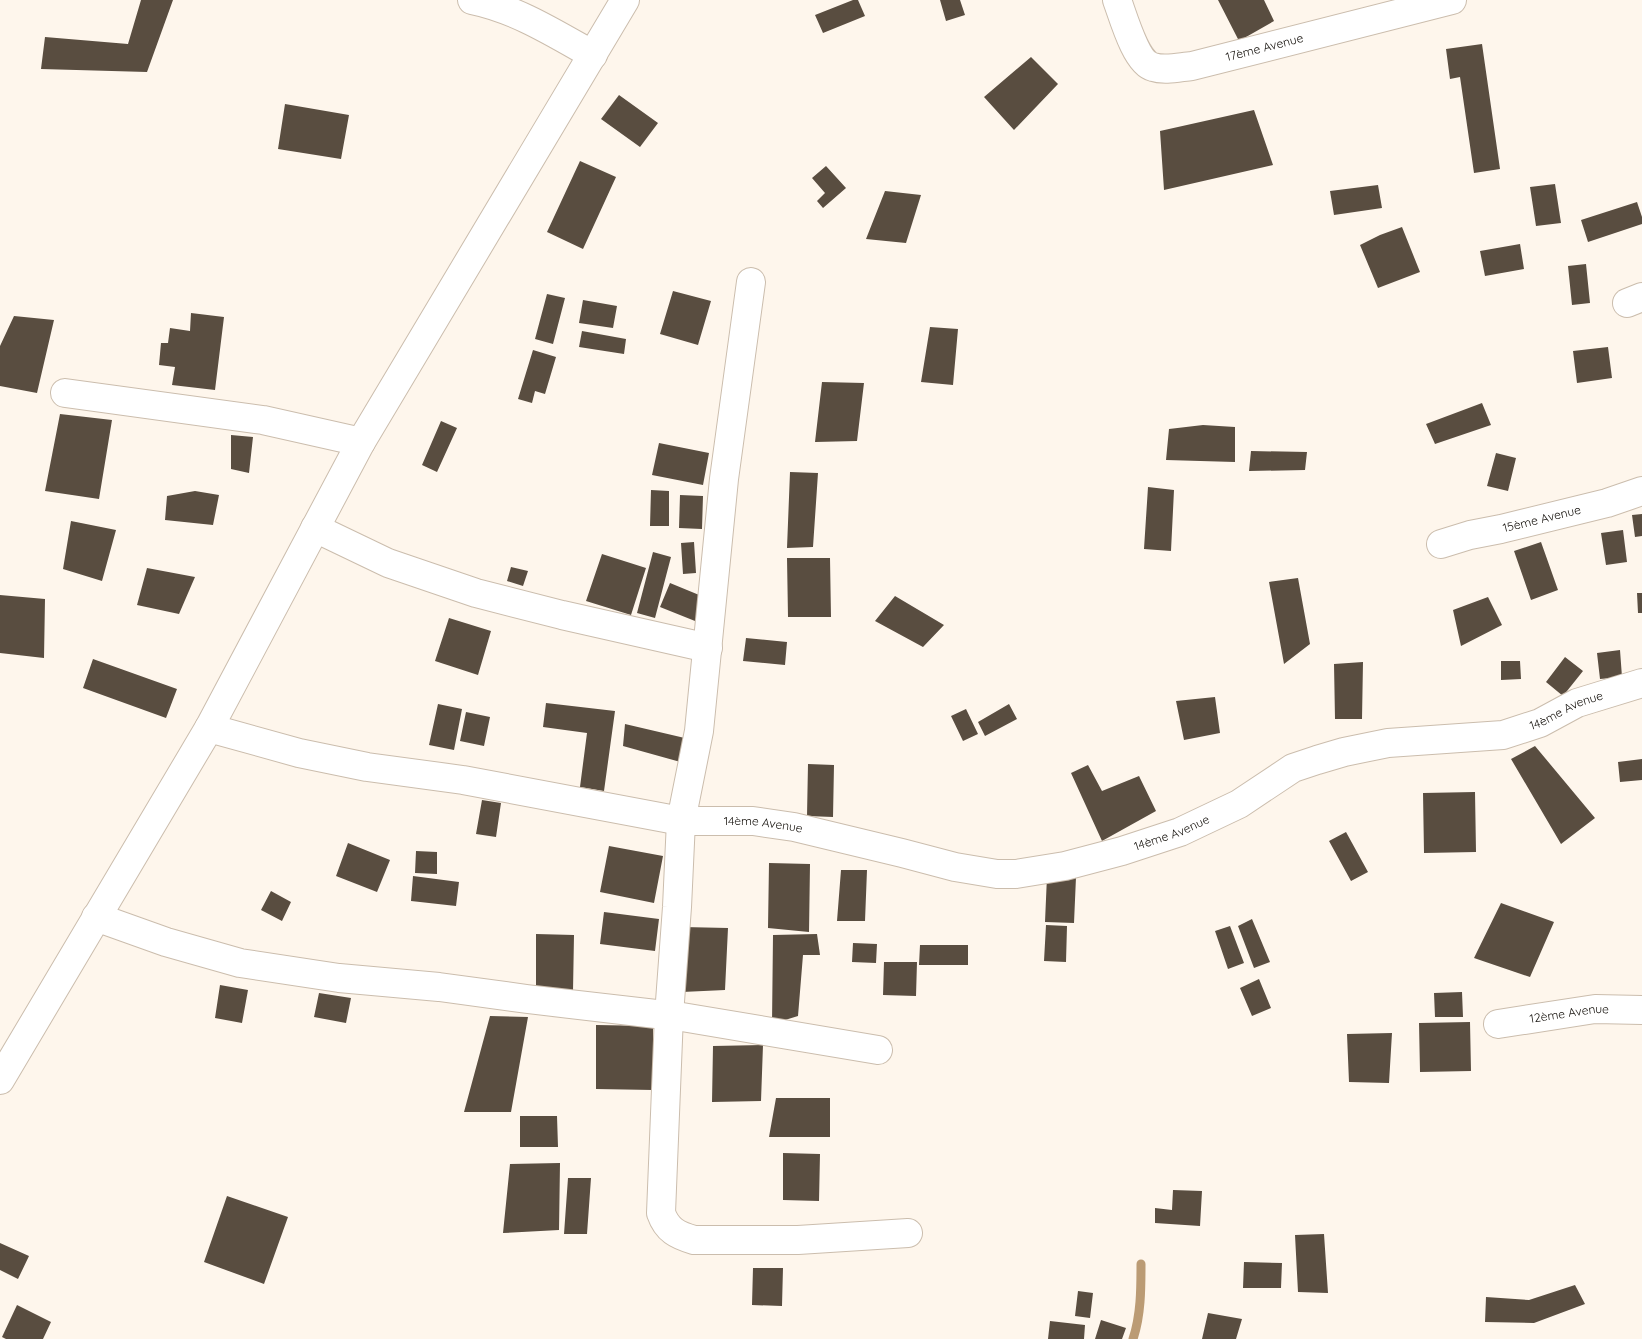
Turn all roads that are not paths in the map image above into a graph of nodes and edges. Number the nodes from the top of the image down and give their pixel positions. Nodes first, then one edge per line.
1 (472, 0) edge
2 (625, 0) edge
3 (1117, 0) edge
4 (1452, 0) edge
5 (593, 54) junction
6 (751, 282) dead end
7 (65, 392) dead end
8 (361, 442) junction
9 (1642, 491) edge
10 (315, 528) junction
11 (1441, 544) dead end
12 (708, 648) junction
13 (1642, 682) edge
14 (209, 728) junction
15 (681, 821) junction
16 (96, 917) junction
17 (1642, 1010) edge
18 (669, 1015) junction
19 (1498, 1024) dead end
20 (878, 1050) dead end
21 (0, 1080) edge
22 (908, 1233) dead end

1 - 5 street
2 - 5 street
3 - 4 street, 17ème Avenue
5 - 8 street
6 - 12 street
7 - 8 street
8 - 10 street
9 - 11 street, 15ème Avenue
10 - 12 street
10 - 14 street
12 - 15 street
13 - 15 street, 14ème Avenue
14 - 15 street, 14ème Avenue
14 - 16 street
15 - 18 street
16 - 18 street
16 - 21 street
17 - 19 street, 12ème Avenue
18 - 20 street
18 - 22 street

